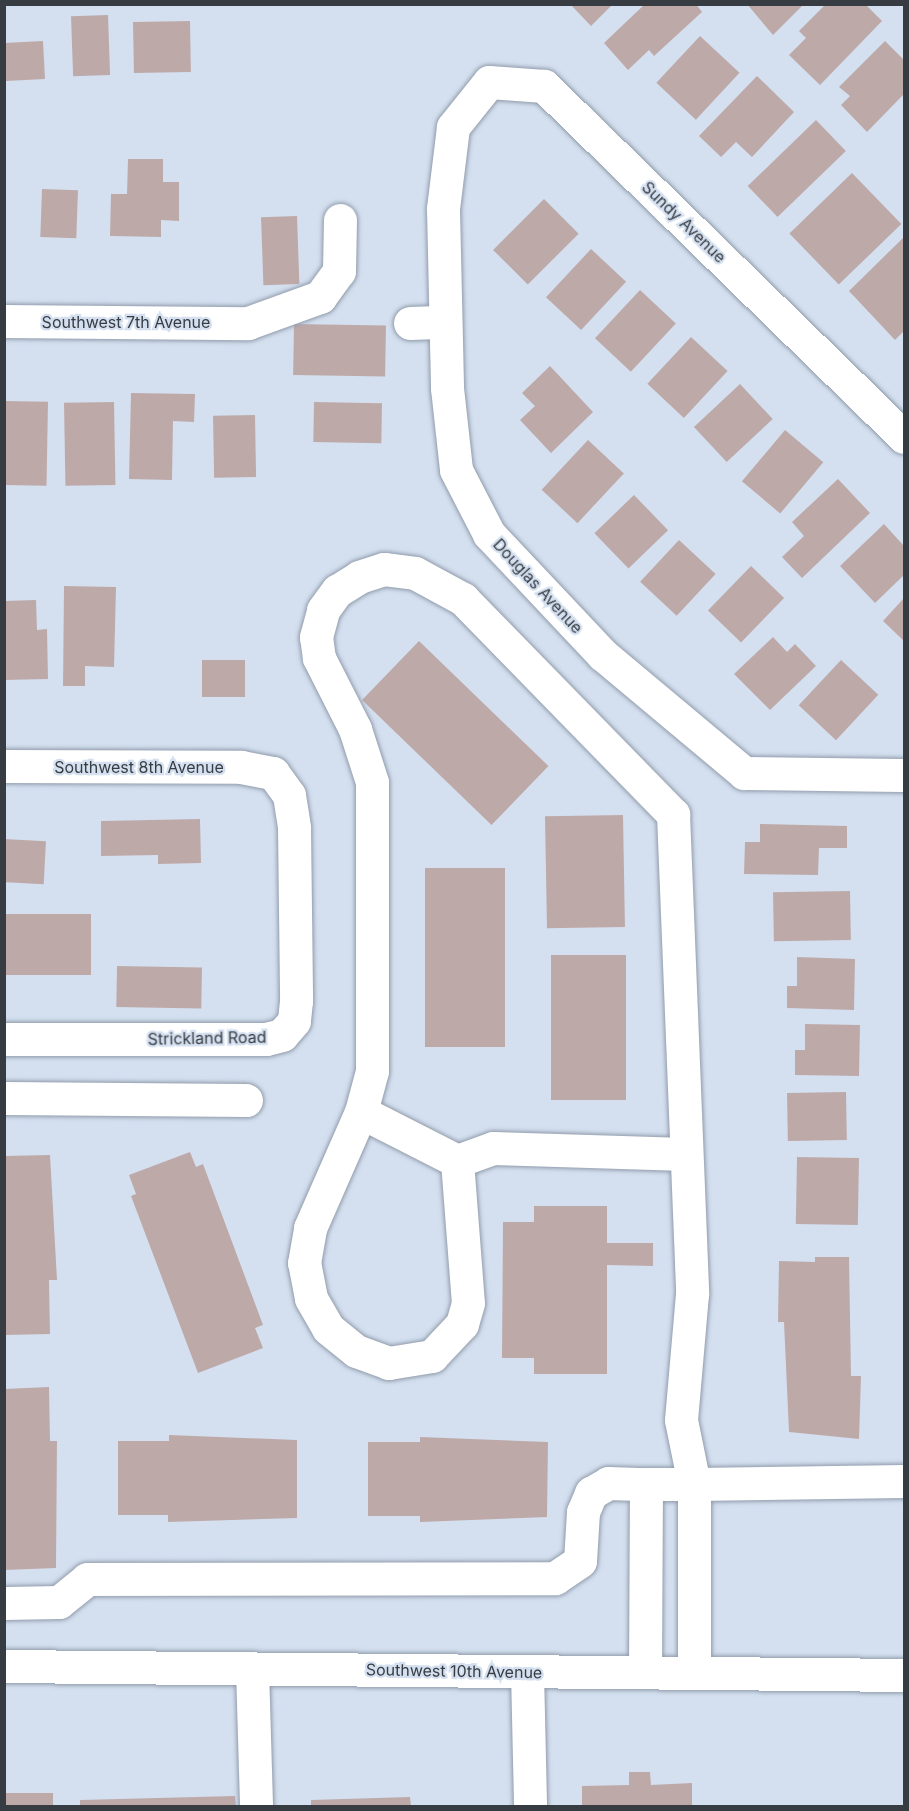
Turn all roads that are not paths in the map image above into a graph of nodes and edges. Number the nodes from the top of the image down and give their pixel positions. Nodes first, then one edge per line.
1 (453, 127) joint
2 (340, 220) dead end
3 (4, 321) edge
4 (445, 322) junction
5 (410, 323) dead end
6 (904, 437) edge
7 (4, 766) edge
8 (273, 773) joint
9 (904, 775) edge
10 (4, 1039) edge
11 (4, 1098) edge
12 (246, 1100) dead end
13 (361, 1112) junction
14 (685, 1154) junction
15 (457, 1161) junction
16 (904, 1480) edge
17 (646, 1484) junction
18 (694, 1484) junction
19 (4, 1603) edge
20 (4, 1666) edge
21 (252, 1668) junction
22 (527, 1671) junction
23 (645, 1672) junction
24 (694, 1673) junction
25 (904, 1675) edge
26 (256, 1806) edge
27 (530, 1806) edge

1 - 4 street, Douglas Avenue
1 - 6 street, Sundy Avenue
2 - 3 street, Southwest 7th Avenue
4 - 5 street
4 - 9 street, Douglas Avenue
7 - 8 street, Southwest 8th Avenue
8 - 10 street, Strickland Road
11 - 12 street
13 - 14 street
13 - 15 street
13 - 15 street
14 - 15 street
14 - 18 street
16 - 18 street
17 - 18 street
17 - 19 street
17 - 23 street
18 - 24 street
20 - 21 street, Southwest 10th Avenue
21 - 22 street, Southwest 10th Avenue
21 - 26 street
22 - 23 street, Southwest 10th Avenue
22 - 27 street
23 - 24 street, Southwest 10th Avenue
24 - 25 street, Southwest 10th Avenue

